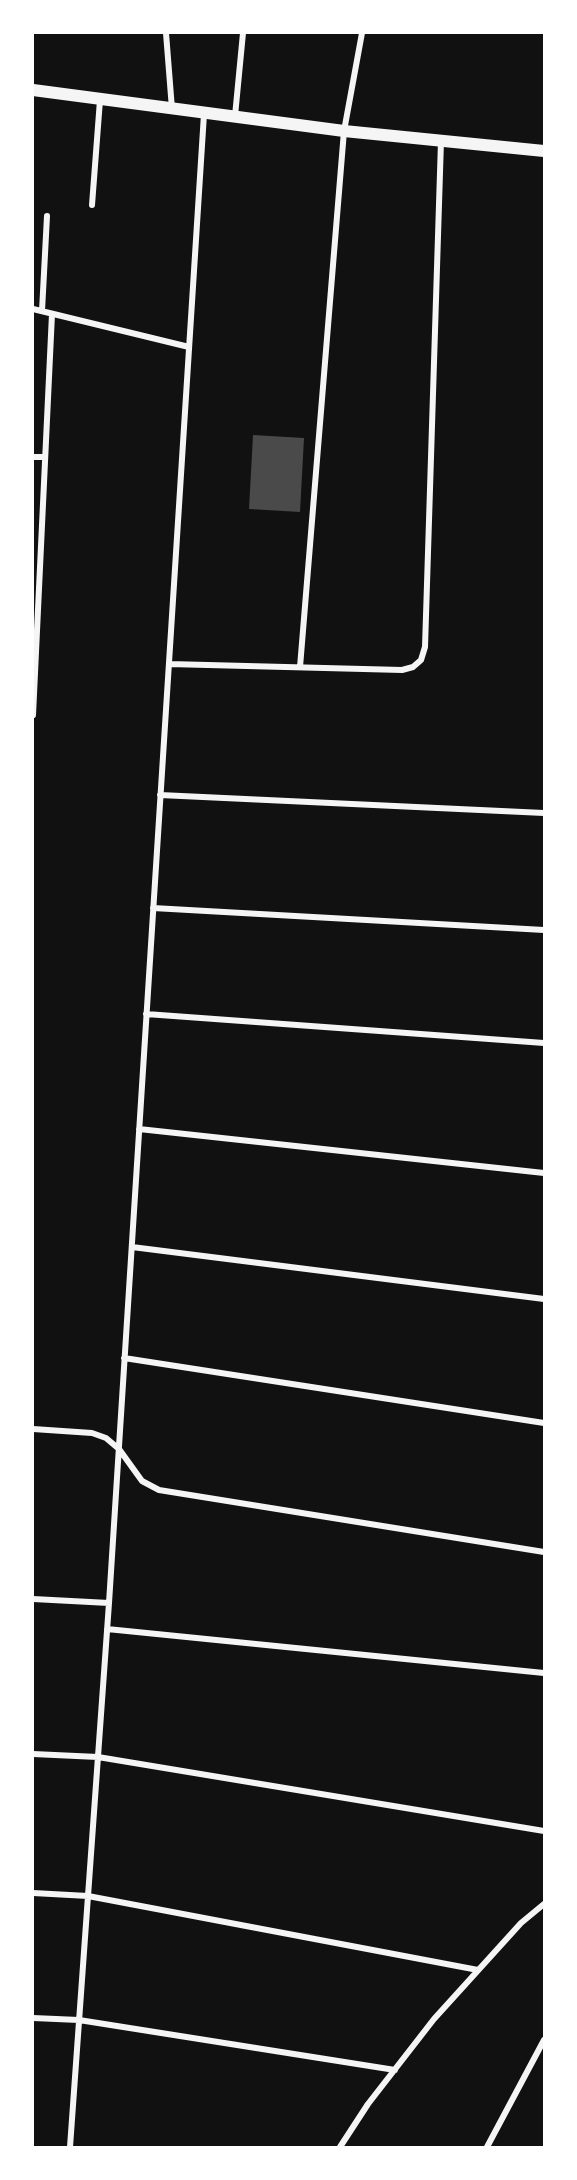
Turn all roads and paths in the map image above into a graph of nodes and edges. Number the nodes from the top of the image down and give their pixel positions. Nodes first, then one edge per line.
1 (166, 33) edge
2 (243, 33) edge
3 (362, 33) edge
4 (33, 90) edge
5 (100, 100) junction
6 (172, 110) junction
7 (204, 114) junction
8 (235, 117) junction
9 (344, 131) junction
10 (441, 141) junction
11 (544, 151) edge
12 (92, 205) dead end
13 (47, 216) dead end
14 (33, 309) edge
15 (42, 311) junction
16 (52, 314) junction
17 (189, 347) junction
18 (33, 457) edge
19 (44, 457) junction
20 (169, 664) junction
21 (300, 667) junction
22 (33, 715) edge
23 (160, 795) junction
24 (544, 813) edge
25 (153, 908) junction
26 (544, 930) edge
27 (146, 1014) junction
28 (544, 1043) edge
29 (139, 1129) junction
30 (544, 1173) edge
31 (132, 1247) junction
32 (544, 1299) edge
33 (124, 1358) junction
34 (544, 1423) edge
35 (33, 1429) edge
36 (118, 1449) junction
37 (544, 1552) edge
38 (33, 1599) edge
39 (109, 1603) junction
40 (107, 1629) junction
41 (544, 1673) edge
42 (33, 1754) edge
43 (98, 1757) junction
44 (544, 1832) edge
45 (33, 1893) edge
46 (88, 1896) junction
47 (544, 1904) edge
48 (478, 1970) junction
49 (33, 2018) edge
50 (79, 2020) junction
51 (544, 2040) edge
52 (395, 2070) junction
53 (70, 2147) edge
54 (340, 2147) edge
55 (487, 2147) edge

1 - 6 street
2 - 8 street
3 - 9 street
4 - 5 main road
5 - 6 main road
5 - 12 street
6 - 7 main road
7 - 8 main road
7 - 17 street
8 - 9 main road
9 - 10 main road
9 - 21 street
10 - 11 main road
10 - 21 street
13 - 15 street
14 - 15 street
15 - 16 street
16 - 17 street
16 - 19 street
17 - 20 street
18 - 19 street
19 - 22 street
20 - 21 street
20 - 23 street
23 - 24 street
23 - 25 street
25 - 26 street
25 - 27 street
27 - 28 street
27 - 29 street
29 - 30 street
29 - 31 street
31 - 32 street
31 - 33 street
33 - 34 street
33 - 36 street
35 - 36 street
36 - 37 street
36 - 39 street
38 - 39 street
39 - 40 street
40 - 41 street
40 - 43 street
42 - 43 street
43 - 44 street
43 - 46 street
45 - 46 street
46 - 48 street
46 - 50 street
47 - 48 street
48 - 52 street
49 - 50 street
50 - 52 street
50 - 53 street
51 - 55 street
52 - 54 street

